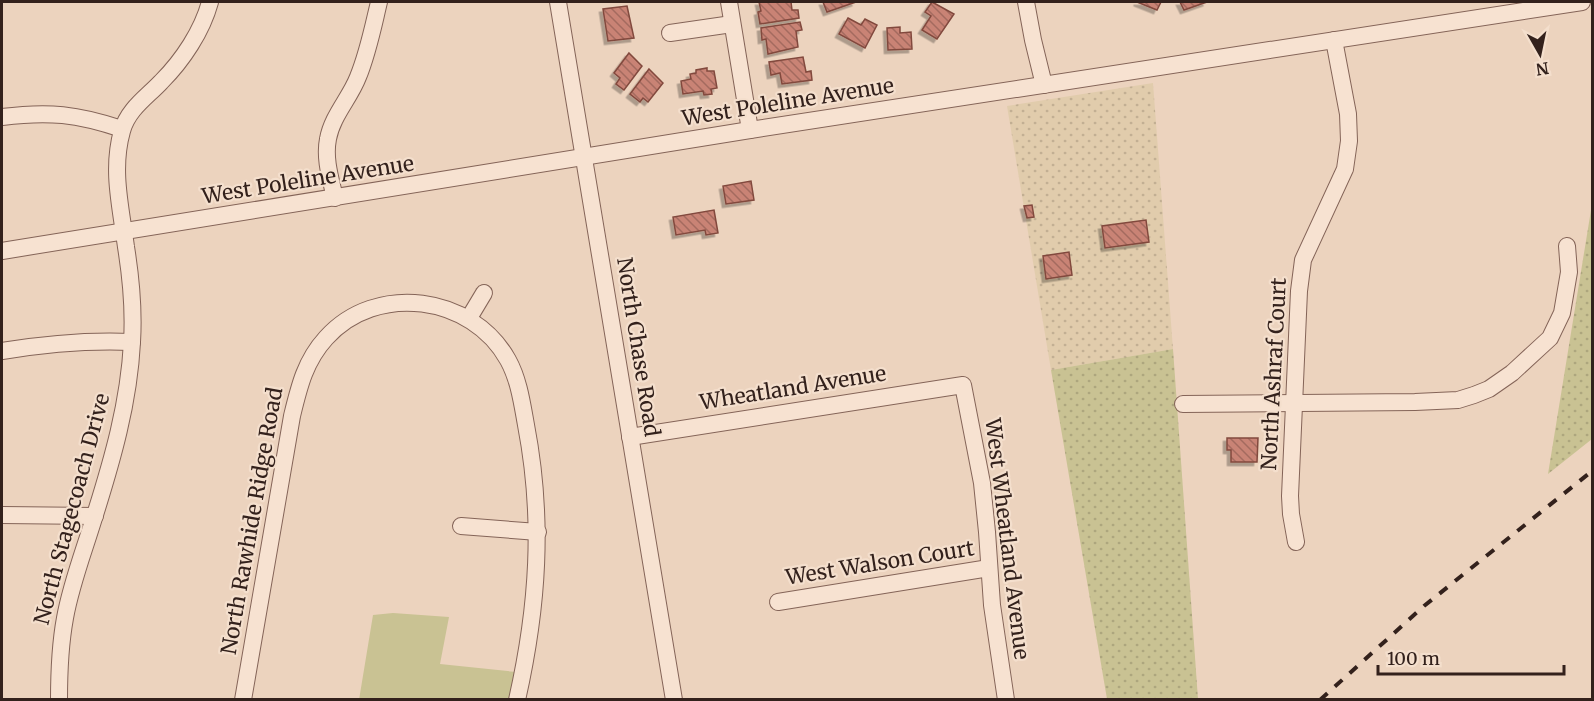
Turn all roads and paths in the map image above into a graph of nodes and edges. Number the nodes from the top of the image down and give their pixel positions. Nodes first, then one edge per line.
1 (210, 2) edge
2 (379, 2) edge
3 (558, 2) edge
4 (729, 2) edge
5 (1026, 2) edge
6 (1582, 2) edge
7 (732, 24) junction
8 (670, 33) dead end
9 (1334, 40) junction
10 (1044, 85) junction
11 (2, 117) edge
12 (123, 129) junction
13 (750, 130) junction
14 (585, 157) junction
15 (335, 198) junction
16 (124, 232) junction
17 (1567, 246) dead end
18 (2, 251) edge
19 (484, 293) dead end
20 (469, 318) junction
21 (132, 342) junction
22 (2, 351) edge
23 (963, 385) joint
24 (1293, 403) junction
25 (1183, 404) dead end
26 (630, 436) junction
27 (2, 515) edge
28 (95, 516) junction
29 (460, 526) dead end
30 (538, 532) junction
31 (1296, 542) dead end
32 (990, 568) junction
33 (778, 602) dead end
34 (59, 699) edge
35 (243, 699) edge
36 (516, 699) edge
37 (674, 699) edge
38 (1006, 699) edge

1 - 12 street, North Stagecoach Drive
2 - 15 street
3 - 14 street, North Chase Road
4 - 7 street
5 - 10 street
6 - 9 street, West Poleline Avenue
7 - 8 street
7 - 13 street
9 - 10 street, West Poleline Avenue
9 - 24 street, North Ashraf Court
10 - 13 street, West Poleline Avenue
11 - 12 street
12 - 16 street, North Stagecoach Drive
13 - 14 street, West Poleline Avenue
14 - 15 street, West Poleline Avenue
14 - 26 street, North Chase Road
15 - 16 street, West Poleline Avenue
16 - 18 street, West Poleline Avenue
16 - 21 street, North Stagecoach Drive
17 - 24 street
19 - 20 street
20 - 30 street, North Rawhide Ridge Road
20 - 35 street, North Rawhide Ridge Road
21 - 22 street
21 - 28 street, North Stagecoach Drive
23 - 26 street, Wheatland Avenue
23 - 32 street, West Wheatland Avenue
24 - 25 street
24 - 31 street, North Ashraf Court
26 - 37 street, North Chase Road
27 - 28 street
28 - 34 street, North Stagecoach Drive
29 - 30 street
30 - 36 street, North Rawhide Ridge Road
32 - 33 street, West Walson Court
32 - 38 street, West Wheatland Avenue

